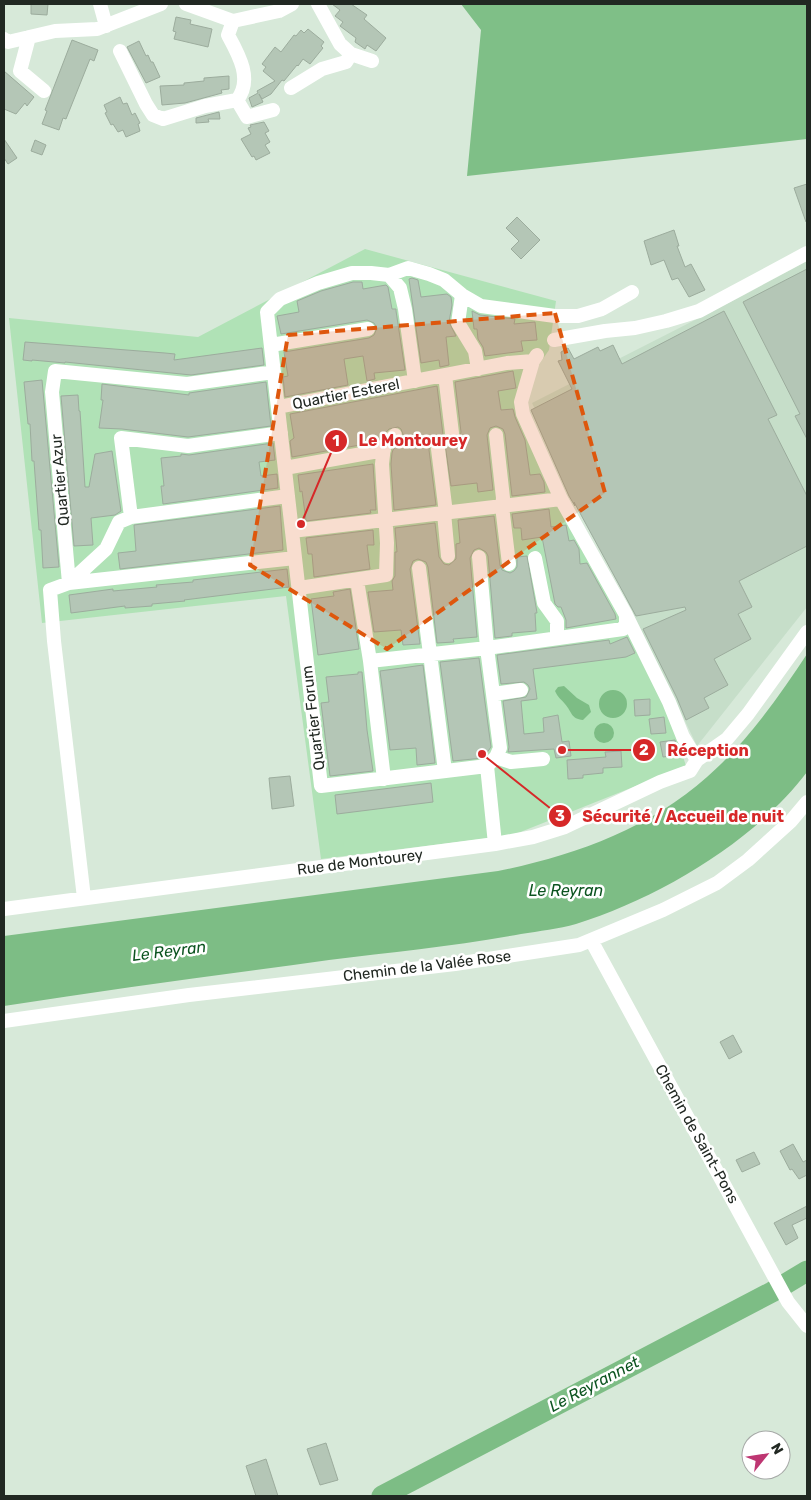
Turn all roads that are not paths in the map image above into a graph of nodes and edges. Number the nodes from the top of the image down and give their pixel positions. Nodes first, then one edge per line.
1 (100, 4) edge
2 (161, 4) edge
3 (186, 4) edge
4 (292, 4) edge
5 (318, 4) edge
6 (233, 21) junction
7 (106, 26) junction
8 (29, 37) junction
9 (4, 39) edge
10 (120, 51) dead end
11 (351, 54) junction
12 (372, 61) dead end
13 (291, 88) dead end
14 (44, 91) dead end
15 (237, 100) junction
16 (274, 110) dead end
17 (807, 252) edge
18 (389, 275) junction
19 (632, 292) dead end
20 (462, 295) junction
21 (368, 329) dead end
22 (554, 340) dead end
23 (271, 345) junction
24 (478, 369) junction
25 (274, 372) junction
26 (445, 375) junction
27 (415, 381) junction
28 (278, 407) junction
29 (281, 433) junction
30 (452, 433) dead end
31 (395, 435) dead end
32 (496, 435) dead end
33 (438, 449) dead end
34 (384, 450) junction
35 (285, 468) junction
36 (288, 496) junction
37 (561, 499) junction
38 (502, 506) junction
39 (445, 513) junction
40 (131, 517) junction
41 (385, 520) junction
42 (292, 531) junction
43 (448, 556) dead end
44 (479, 557) dead end
45 (295, 558) junction
46 (535, 558) dead end
47 (508, 564) dead end
48 (418, 568) dead end
49 (357, 580) junction
50 (69, 583) junction
51 (298, 588) junction
52 (626, 615) junction
53 (807, 632) edge
54 (557, 638) junction
55 (487, 648) junction
56 (429, 654) junction
57 (370, 661) junction
58 (521, 690) dead end
59 (493, 694) junction
60 (543, 758) dead end
61 (697, 760) junction
62 (491, 762) junction
63 (445, 771) junction
64 (384, 778) junction
65 (807, 802) edge
66 (495, 844) junction
67 (84, 898) junction
68 (4, 909) edge
69 (591, 940) junction
70 (4, 1021) edge
71 (807, 1326) edge

1 - 7 street
2 - 7 street
3 - 6 street
4 - 6 street
5 - 11 street
6 - 15 street
7 - 8 street
8 - 9 street
8 - 14 street
10 - 15 street
11 - 12 street
11 - 13 street
15 - 16 street
17 - 22 street
18 - 20 street, Quartier Esterel
18 - 23 street, Quartier Esterel
18 - 27 street, Quartier Esterel
19 - 20 street, Quartier Esterel
20 - 24 street
21 - 23 street
23 - 25 street, Quartier Esterel
24 - 26 street, Quartier Esterel
24 - 37 street, Quartier Esterel
25 - 28 street, Quartier Esterel
25 - 50 street, Quartier Azur
26 - 27 street, Quartier Esterel
26 - 30 street
27 - 28 street, Quartier Esterel
28 - 29 street, Quartier Esterel
29 - 35 street, Quartier Esterel
29 - 40 street
31 - 34 street
32 - 38 street
33 - 39 street
34 - 35 street
34 - 41 street
35 - 36 street, Quartier Esterel
36 - 40 street
36 - 42 street, Quartier Esterel
37 - 38 street
37 - 52 street, Quartier Esterel
38 - 39 street
38 - 47 street
39 - 41 street
39 - 43 street
40 - 50 street
41 - 42 street
41 - 49 street
42 - 45 street, Quartier Esterel
44 - 55 street
45 - 50 street
45 - 51 street, Quartier Esterel
46 - 54 street
48 - 56 street
49 - 51 street
49 - 57 street
50 - 67 street
51 - 64 street, Quartier Forum
52 - 54 street
52 - 61 street
53 - 61 street, Rue de Montourey
54 - 55 street
55 - 56 street
55 - 59 street
56 - 57 street
56 - 63 street
57 - 64 street
58 - 59 street
59 - 62 street
60 - 62 street, Quartier Forum
61 - 66 street, Rue de Montourey
62 - 63 street, Quartier Forum
62 - 66 street
63 - 64 street, Quartier Forum
65 - 69 street, Chemin de la Valée Rose
66 - 67 street, Rue de Montourey
67 - 68 street, Rue de Montourey
69 - 70 street, Chemin de la Valée Rose
69 - 71 street, Chemin de Saint-Pons

